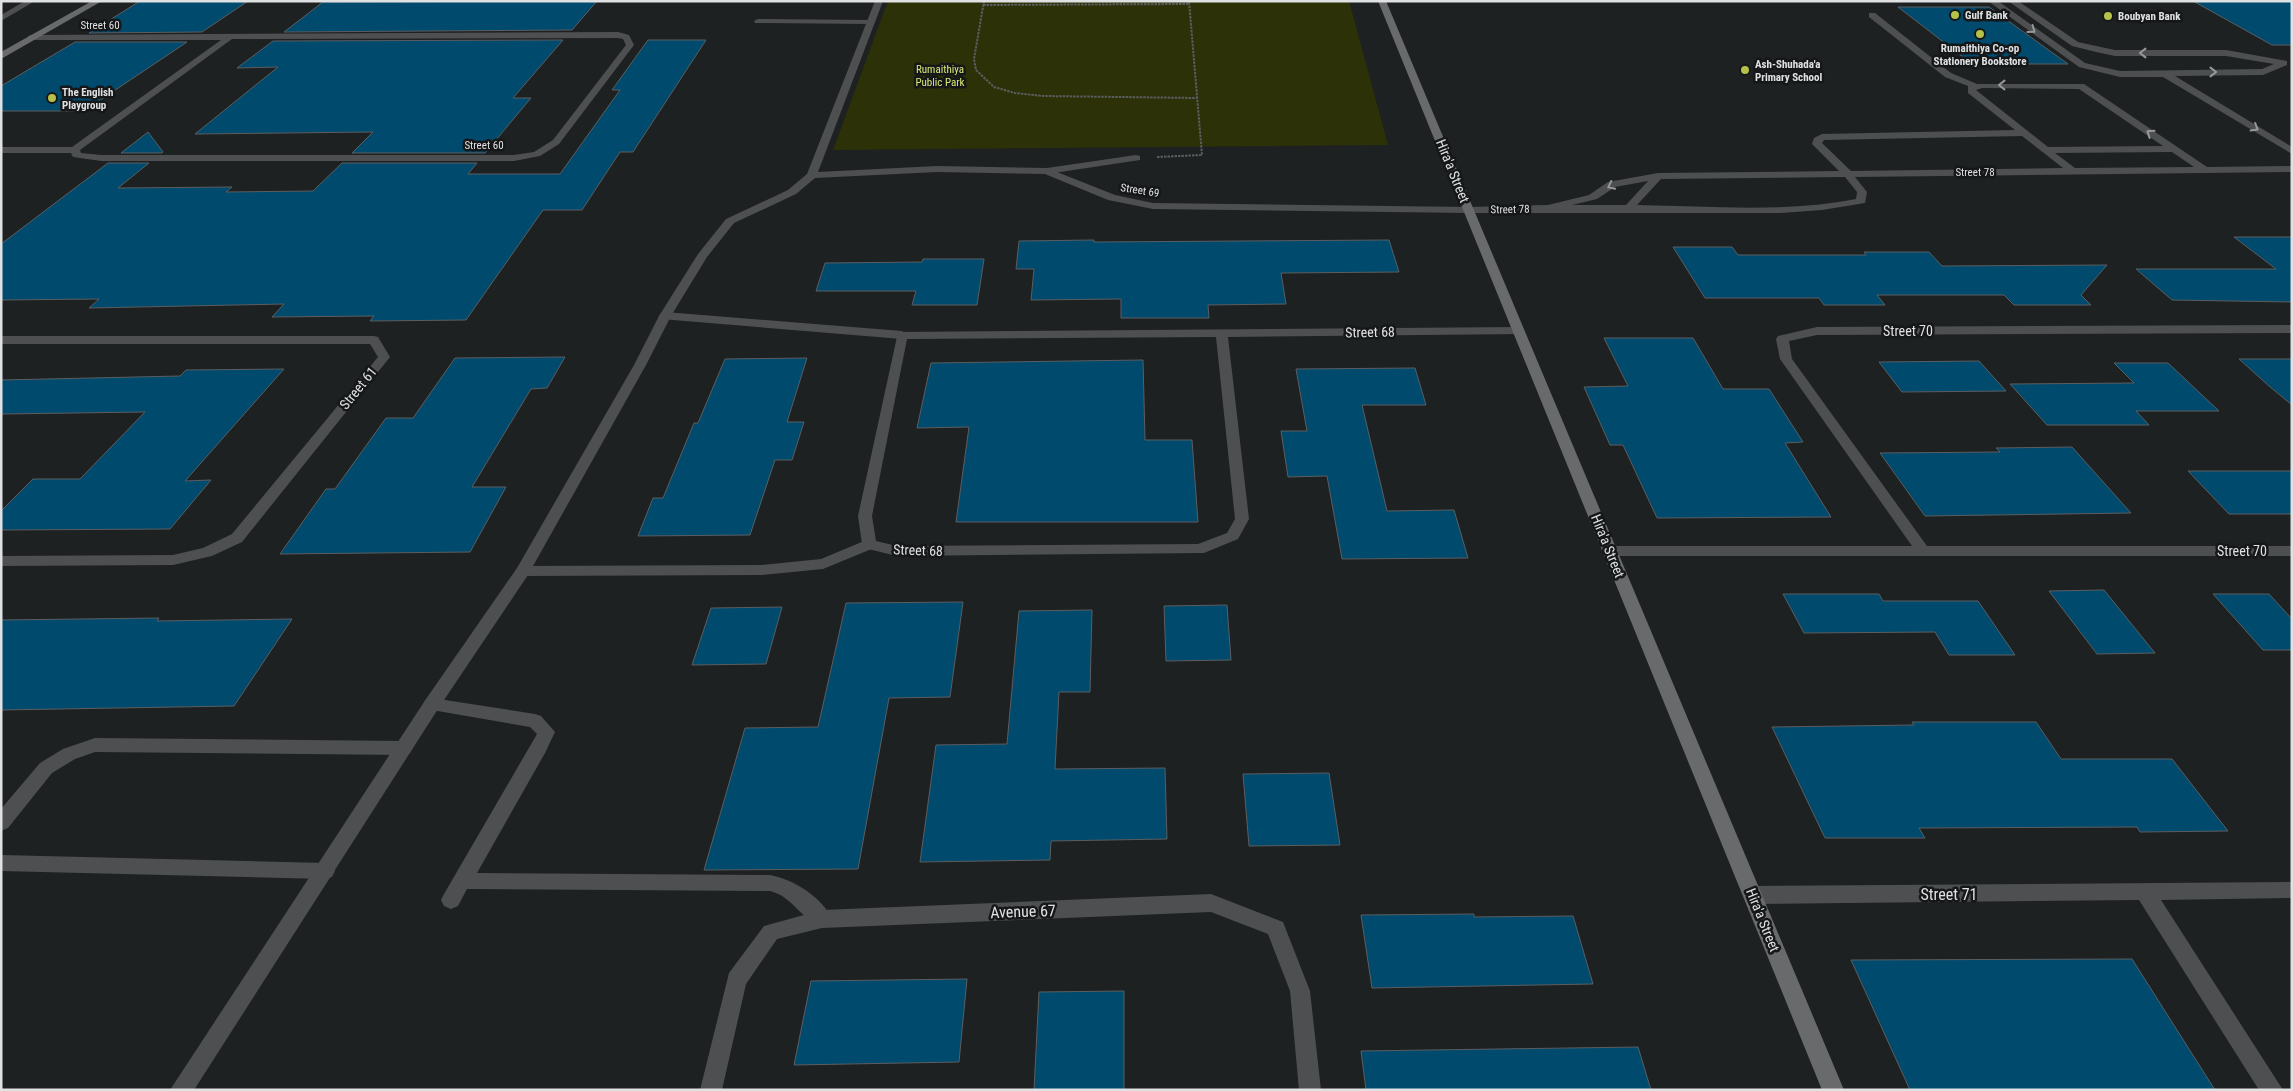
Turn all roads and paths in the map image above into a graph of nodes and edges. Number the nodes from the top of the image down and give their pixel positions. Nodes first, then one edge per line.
1 (31, 1) edge
2 (98, 1) edge
3 (879, 1) edge
4 (1382, 1) edge
5 (1992, 1) edge
6 (2012, 1) edge
7 (1189, 2) edge
8 (983, 3) edge
9 (1872, 15) dead end
10 (1, 19) edge
11 (758, 21) dead end
12 (871, 22) junction
13 (230, 37) junction
14 (31, 38) junction
15 (2096, 49) junction
16 (1, 56) edge
17 (2073, 59) junction
18 (2288, 65) edge
19 (2165, 74) junction
20 (1975, 86) junction
21 (1197, 98) junction
22 (2024, 133) junction
23 (2173, 148) junction
24 (1, 150) edge
25 (75, 150) junction
26 (2045, 150) junction
27 (2292, 151) edge
28 (1136, 158) joint
29 (2205, 170) junction
30 (2292, 170) edge
31 (1046, 171) junction
32 (2072, 171) junction
33 (1847, 173) junction
34 (812, 175) junction
35 (1658, 176) junction
36 (1552, 208) junction
37 (1629, 208) junction
38 (1469, 210) junction
39 (665, 316) junction
40 (2292, 329) edge
41 (1519, 330) junction
42 (1222, 334) junction
43 (902, 335) junction
44 (1, 340) edge
45 (869, 544) junction
46 (1610, 551) junction
47 (2292, 551) edge
48 (1923, 552) junction
49 (1, 561) edge
50 (523, 571) junction
51 (432, 704) junction
52 (404, 748) junction
53 (1, 823) edge
54 (1, 863) edge
55 (325, 871) junction
56 (462, 881) junction
57 (2292, 890) edge
58 (2145, 892) junction
59 (1753, 895) junction
60 (451, 900) dead end
61 (822, 919) junction
62 (180, 1090) edge
63 (711, 1090) edge
64 (1310, 1090) edge
65 (1833, 1090) edge
66 (2272, 1090) edge

1 - 10 street
2 - 14 street
3 - 12 street
4 - 38 street, Hira'a Street
5 -> 17 street
6 - 15 street
7 - 8 path
7 - 21 path
8 - 21 path
9 - 20 street
11 - 12 street
12 - 34 street
13 - 14 street, Street 60
13 - 25 street
13 - 25 street, Street 60
14 - 16 street
15 - 17 street
18 -> 15 street
17 - 19 street
19 -> 18 street
19 -> 27 street
20 - 22 street
23 -> 20 street
21 - 28 path
22 - 26 street
22 - 33 street
23 - 26 street
23 - 29 street
24 - 25 street
26 - 32 street
28 - 31 street
29 - 30 street, Street 78
29 - 32 street, Street 78
31 - 34 street, Street 69
31 - 38 street, Street 69
32 - 33 street, Street 78
33 - 35 street, Street 78
33 - 37 street, Street 78
34 - 39 street
35 -> 36 street, Street 78
35 - 37 street
36 - 37 street, Street 78
36 - 38 street, Street 78
38 - 41 street, Hira'a Street
39 - 43 street, Street 68
39 - 50 street
40 - 48 street, Street 70
41 - 42 street, Street 68
41 - 46 street, Hira'a Street
42 - 43 street, Street 68
42 - 45 street, Street 68
43 - 45 street
44 - 49 street, Street 61
45 - 50 street
46 - 48 street, Street 70
46 - 59 street, Hira'a Street
47 - 48 street, Street 70
50 - 51 street
51 - 52 street
51 - 56 street
52 - 53 street
52 - 55 street
54 - 55 street
55 - 62 street
56 - 60 street
56 - 61 street
57 - 58 street, Street 71
58 - 59 street, Street 71
58 - 66 street
59 - 65 street, Hira'a Street
61 - 63 street, Avenue 67
61 - 64 street, Avenue 67

